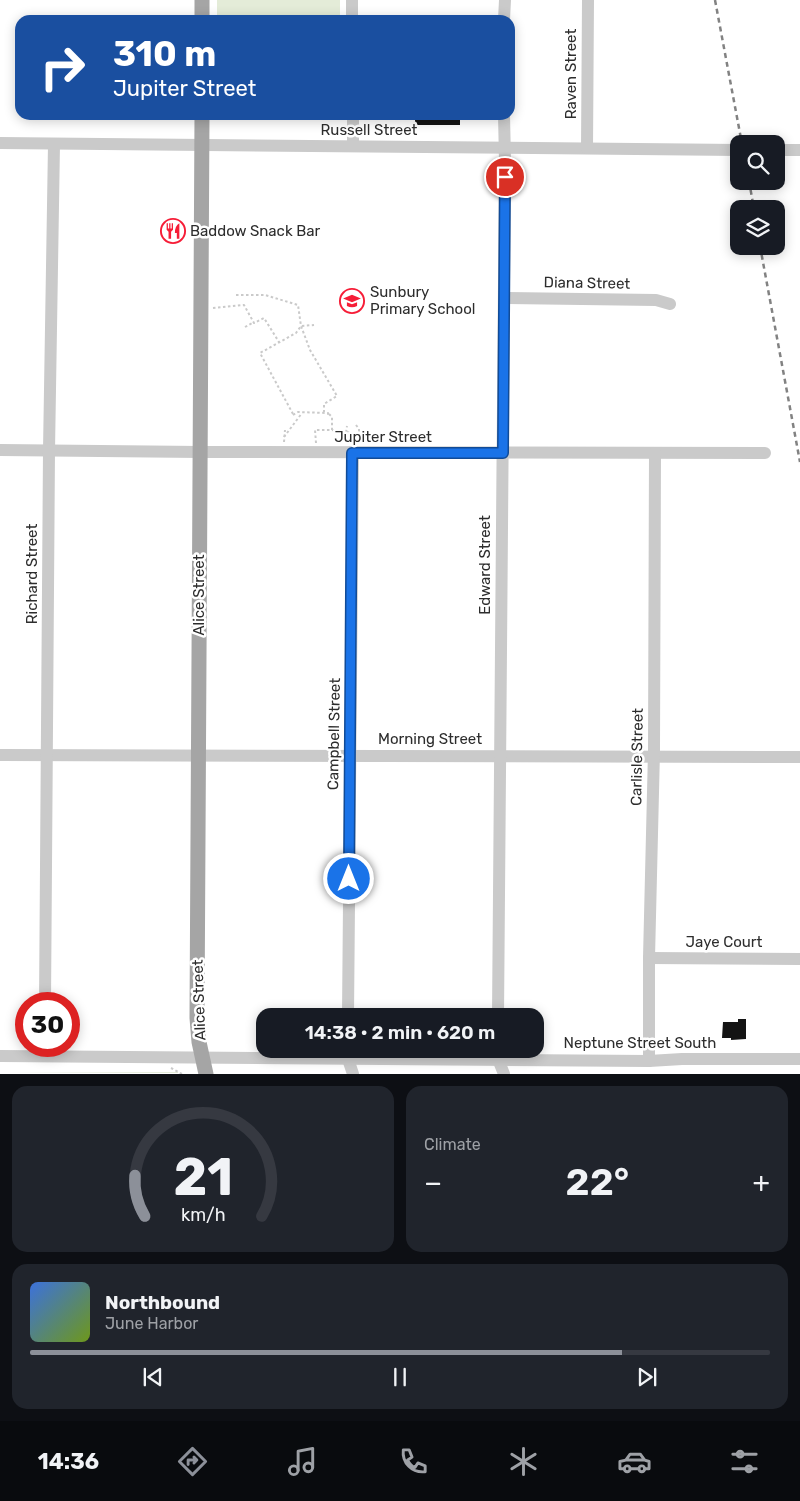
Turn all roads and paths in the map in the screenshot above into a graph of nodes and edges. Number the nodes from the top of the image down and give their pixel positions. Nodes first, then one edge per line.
1 (202, 0) edge
2 (352, 0) edge
3 (505, 0) edge
4 (588, 0) edge
5 (202, 15) edge
6 (352, 15) edge
7 (504, 15) edge
8 (202, 120) edge
9 (353, 120) edge
10 (504, 120) edge
11 (0, 143) edge
12 (54, 144) junction
13 (202, 146) junction
14 (353, 146) junction
15 (504, 148) junction
16 (587, 148) junction
17 (730, 149) edge
18 (785, 150) edge
19 (800, 150) edge
20 (236, 295) dead end
21 (504, 298) junction
22 (670, 304) dead end
23 (212, 308) dead end
24 (254, 322) junction
25 (314, 325) dead end
26 (301, 326) junction
27 (245, 327) dead end
28 (279, 342) junction
29 (303, 412) junction
30 (324, 412) junction
31 (356, 425) dead end
32 (347, 426) dead end
33 (285, 430) dead end
34 (332, 430) junction
35 (346, 432) junction
36 (359, 436) junction
37 (284, 437) junction
38 (284, 442) dead end
39 (316, 442) dead end
40 (356, 448) junction
41 (0, 450) edge
42 (49, 451) junction
43 (200, 452) junction
44 (503, 453) junction
45 (655, 453) junction
46 (765, 453) dead end
47 (0, 755) edge
48 (47, 755) junction
49 (198, 755) junction
50 (350, 755) junction
51 (500, 756) junction
52 (654, 757) junction
53 (800, 757) edge
54 (649, 958) junction
55 (800, 959) edge
56 (45, 992) edge
57 (348, 1008) edge
58 (498, 1008) edge
59 (80, 1052) edge
60 (15, 1054) edge
61 (0, 1056) edge
62 (256, 1056) edge
63 (544, 1056) edge
64 (202, 1057) junction
65 (349, 1058) edge
66 (499, 1058) edge
67 (800, 1059) edge
68 (648, 1061) junction
69 (206, 1074) edge
70 (353, 1074) edge
71 (504, 1074) edge

1 - 5 main road
2 - 6 street
3 - 7 street
4 - 16 street, Raven Street
8 - 13 main road, Alice Street
9 - 14 street
10 - 15 street, Edward Street
11 - 12 street, Russell Street
12 - 13 street, Russell Street
12 - 42 street, Richard Street
13 - 14 street, Russell Street
13 - 43 main road, Alice Street
14 - 15 street, Russell Street
15 - 16 street, Russell Street
15 - 21 street, Edward Street
16 - 17 street, Russell Street
18 - 19 street
20 - 26 path
21 - 22 street, Diana Street
21 - 44 street, Edward Street
23 - 24 path
24 - 27 path
24 - 28 path
25 - 26 path
26 - 28 path
26 - 30 path
28 - 29 path
29 - 30 path
29 - 37 path
30 - 34 path
31 - 36 path
32 - 35 path
33 - 37 path
34 - 35 path
34 - 39 path
35 - 36 path
36 - 40 path
37 - 38 path
40 - 43 street, Jupiter Street
40 - 44 street, Jupiter Street
40 - 50 street, Campbell Street
41 - 42 street, Jupiter Street
42 - 43 street, Jupiter Street
42 - 48 street, Richard Street
43 - 49 main road, Alice Street
44 - 45 street, Jupiter Street
44 - 51 street, Edward Street
45 - 46 street, Jupiter Street
45 - 52 street, Carlisle Street
47 - 48 street, Morning Street
48 - 49 street, Morning Street
48 - 56 street, Richard Street
49 - 50 street, Morning Street
49 - 64 main road, Alice Street
50 - 51 street, Morning Street
50 - 57 street, Campbell Street
51 - 52 street, Morning Street
51 - 58 street, Edward Street
52 - 53 street, Morning Street
52 - 54 street, Carlisle Street
54 - 55 street, Jaye Court
54 - 68 street, Carlisle Street
59 - 64 street, Neptune Street South
60 - 61 street, Neptune Street South
62 - 64 street, Neptune Street South
63 - 68 street, Neptune Street South
64 - 69 main road, Alice Street
65 - 70 street
66 - 71 street
67 - 68 street, Neptune Street South

